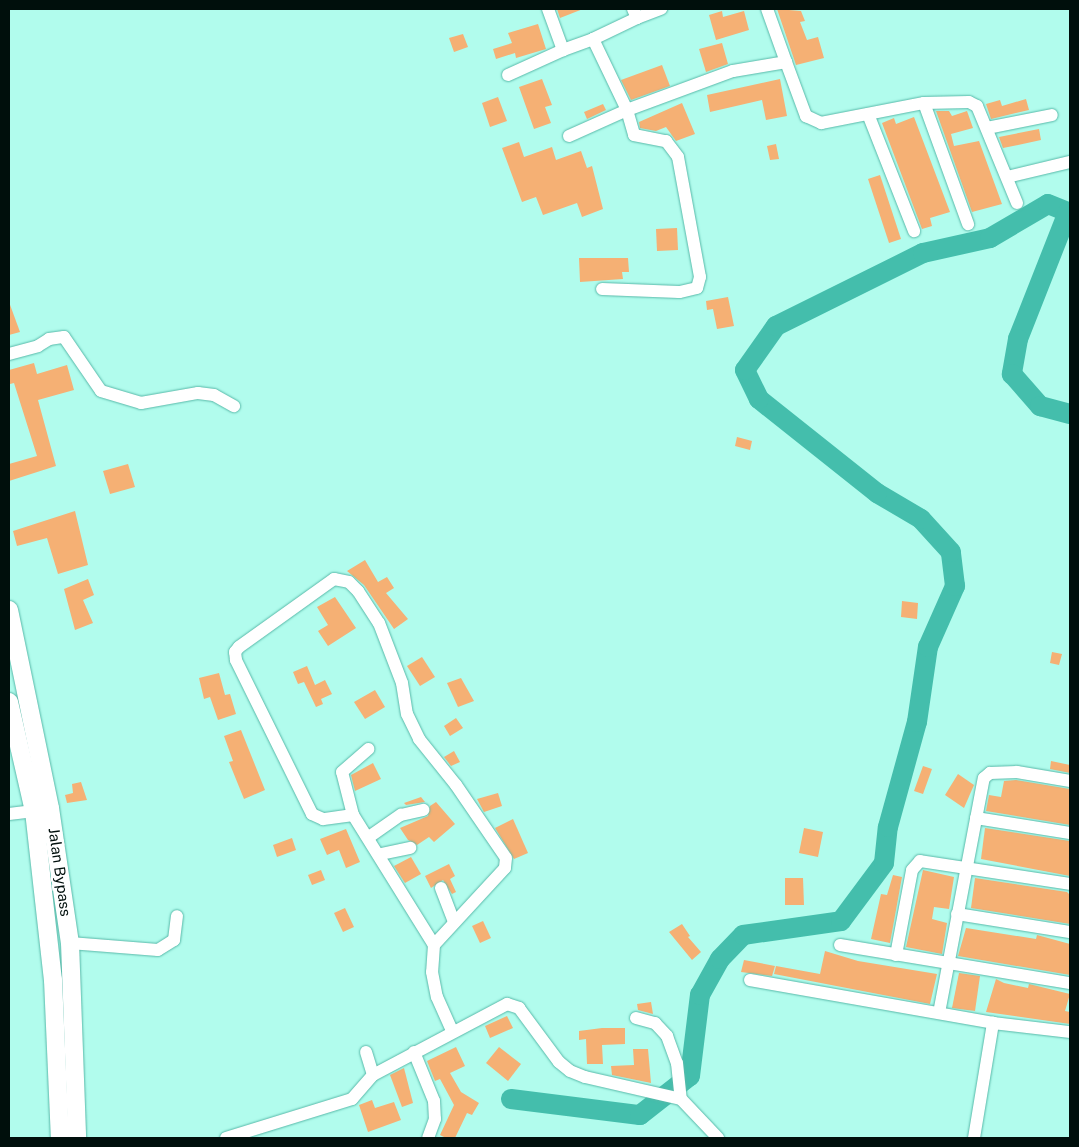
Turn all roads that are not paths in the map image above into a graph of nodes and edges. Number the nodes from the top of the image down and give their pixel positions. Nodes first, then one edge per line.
1 (548, 9) edge
2 (661, 9) edge
3 (767, 9) edge
4 (635, 14) edge
5 (593, 39) junction
6 (563, 50) junction
7 (786, 62) junction
8 (508, 75) dead end
9 (924, 103) junction
10 (628, 110) junction
11 (868, 114) junction
12 (1052, 115) dead end
13 (988, 128) junction
14 (569, 136) dead end
15 (1070, 162) edge
16 (1007, 177) junction
17 (1017, 203) dead end
18 (968, 224) dead end
19 (914, 231) dead end
20 (602, 289) dead end
21 (9, 354) edge
22 (234, 406) dead end
23 (9, 610) edge
24 (9, 704) edge
25 (368, 749) dead end
26 (1070, 781) edge
27 (423, 810) dead end
28 (34, 811) junction
29 (9, 814) edge
30 (354, 815) junction
31 (976, 818) junction
32 (1070, 832) edge
33 (369, 837) junction
34 (410, 848) dead end
35 (381, 854) junction
36 (965, 868) junction
37 (1070, 884) edge
38 (441, 888) dead end
39 (957, 914) junction
40 (176, 916) dead end
41 (454, 922) junction
42 (1070, 932) edge
43 (70, 943) junction
44 (434, 945) junction
45 (840, 945) dead end
46 (896, 955) junction
47 (948, 963) junction
48 (750, 980) dead end
49 (1070, 983) edge
50 (939, 1013) junction
51 (636, 1018) dead end
52 (993, 1022) junction
53 (452, 1031) junction
54 (1070, 1032) edge
55 (366, 1052) dead end
56 (414, 1052) junction
57 (373, 1075) junction
58 (678, 1095) junction
59 (60, 1138) edge
60 (77, 1138) edge
61 (226, 1138) edge
62 (428, 1138) edge
63 (718, 1138) edge
64 (974, 1138) edge

1 - 6 street
2 - 4 street
3 - 7 street
4 - 5 street
5 - 6 street
5 - 10 street
6 - 8 street
7 - 10 street
7 - 11 street
9 - 11 street
9 - 13 street
9 - 18 street
10 - 14 street
10 - 20 street
11 - 19 street
12 - 13 street
13 - 16 street
15 - 16 street
16 - 17 street
21 - 22 street
23 - 43 highway, Jalan Bypass
24 - 28 highway, Jalan Bypass
25 - 30 street
26 - 31 street
27 - 33 street
28 - 29 street
28 - 59 highway, Jalan Bypass
30 - 33 street
30 - 41 street
31 - 32 street
31 - 36 street
33 - 35 street
34 - 35 street
35 - 44 street
36 - 37 street
36 - 39 street
36 - 46 street
38 - 41 street
39 - 42 street
39 - 47 street
40 - 43 street
41 - 44 street
43 - 60 highway, Jalan Bypass
44 - 53 street
45 - 46 street
46 - 47 street
47 - 49 street
47 - 50 street
48 - 50 street
50 - 52 street
51 - 58 street
52 - 54 street
52 - 64 street
53 - 56 street
53 - 58 street
55 - 57 street
56 - 57 street
56 - 62 street
57 - 61 street
58 - 63 street

